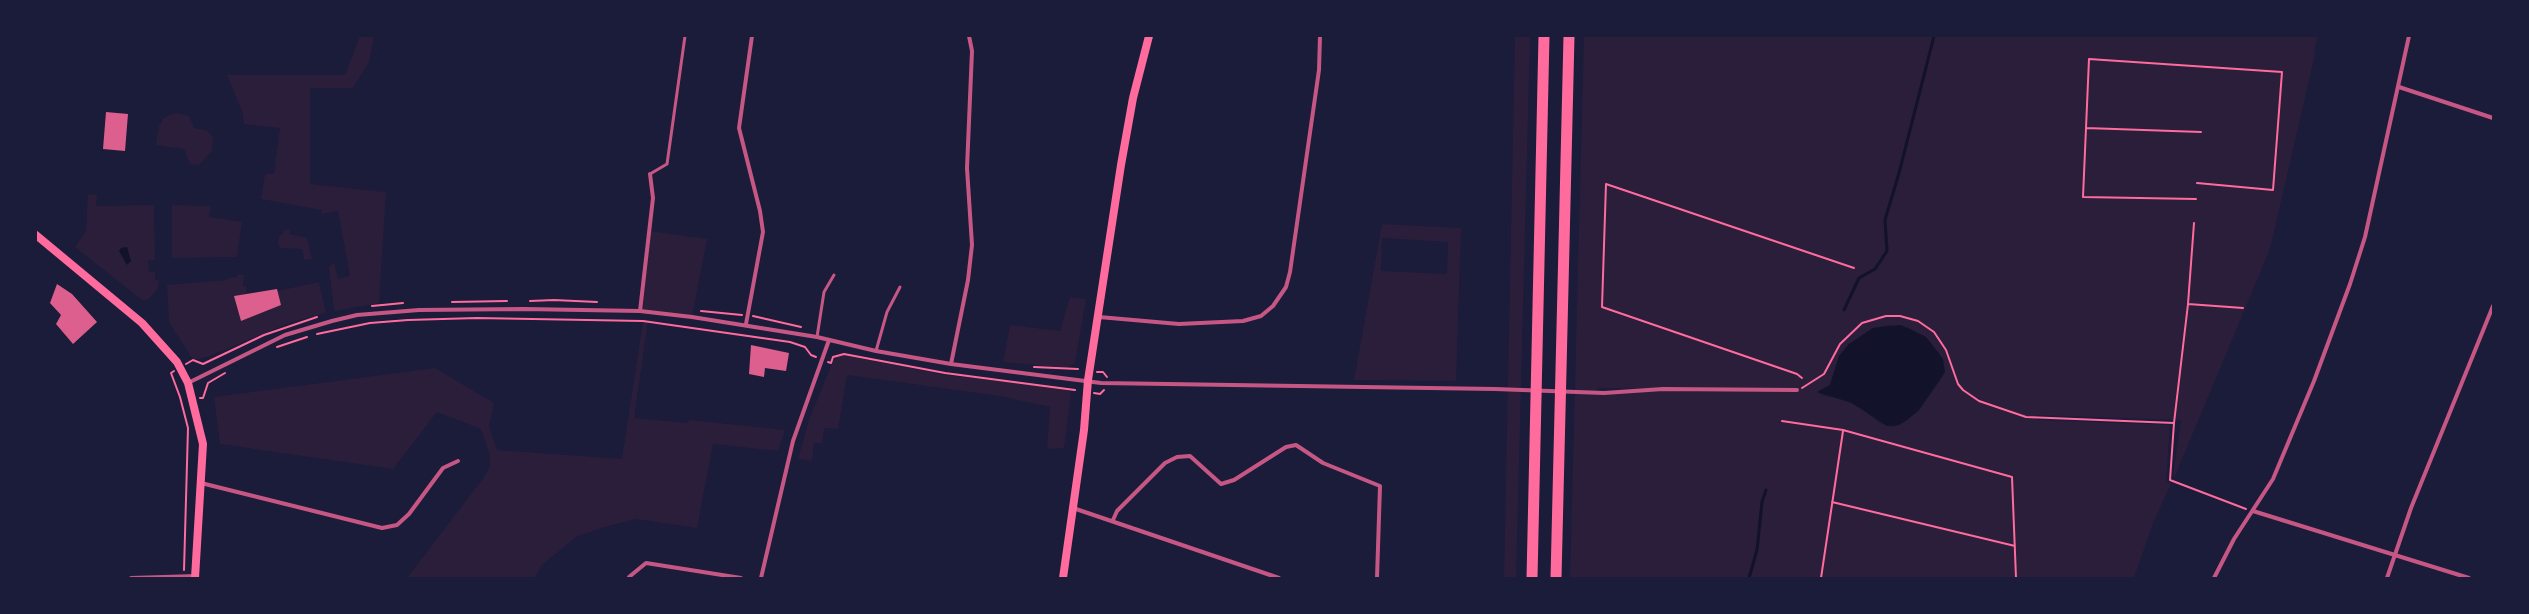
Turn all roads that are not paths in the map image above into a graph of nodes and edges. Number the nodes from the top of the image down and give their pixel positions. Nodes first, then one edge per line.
1 (684, 36) edge
2 (752, 36) edge
3 (969, 36) edge
4 (1149, 36) edge
5 (1320, 36) edge
6 (1544, 36) edge
7 (1569, 36) edge
8 (2409, 36) edge
9 (2399, 86) junction
10 (2493, 118) edge
11 (650, 174) joint
12 (36, 235) edge
13 (834, 274) dead end
14 (900, 287) dead end
15 (2493, 306) edge
16 (640, 311) junction
17 (1099, 317) junction
18 (746, 324) junction
19 (817, 337) junction
20 (829, 340) junction
21 (876, 351) junction
22 (951, 364) junction
23 (1088, 380) junction
24 (188, 382) junction
25 (1797, 390) road end
26 (458, 461) dead end
27 (201, 482) junction
28 (1073, 508) junction
29 (2253, 511) junction
30 (1113, 520) junction
31 (2394, 555) junction
32 (196, 577) edge
33 (629, 577) edge
34 (131, 578) edge
35 (183, 578) edge
36 (741, 578) edge
37 (761, 578) edge
38 (1063, 578) edge
39 (1279, 578) edge
40 (1376, 578) edge
41 (1532, 578) edge
42 (1556, 578) edge
43 (2214, 578) edge
44 (2388, 578) edge
45 (2469, 578) edge

1 - 11 lane
2 - 18 street
3 - 22 street
4 - 17 main road
5 - 17 street
6 - 41 highway
7 - 42 highway
8 - 9 street
9 - 10 street
9 - 29 street
11 - 16 street
12 - 24 main road
13 - 19 lane
14 - 21 lane
15 - 31 street
16 - 18 street
16 - 24 street
17 - 23 main road
18 - 19 street
19 - 20 street
20 - 21 street
20 - 37 street
21 - 22 street
22 - 23 street
23 - 25 street
23 - 28 main road
24 - 27 main road
26 - 27 street
27 - 32 main road
28 - 30 street
28 - 38 main road
29 - 31 street
29 - 43 street
30 - 39 street
30 - 40 street
31 - 44 street
31 - 45 street
32 - 35 street
33 - 36 street
34 - 35 street

